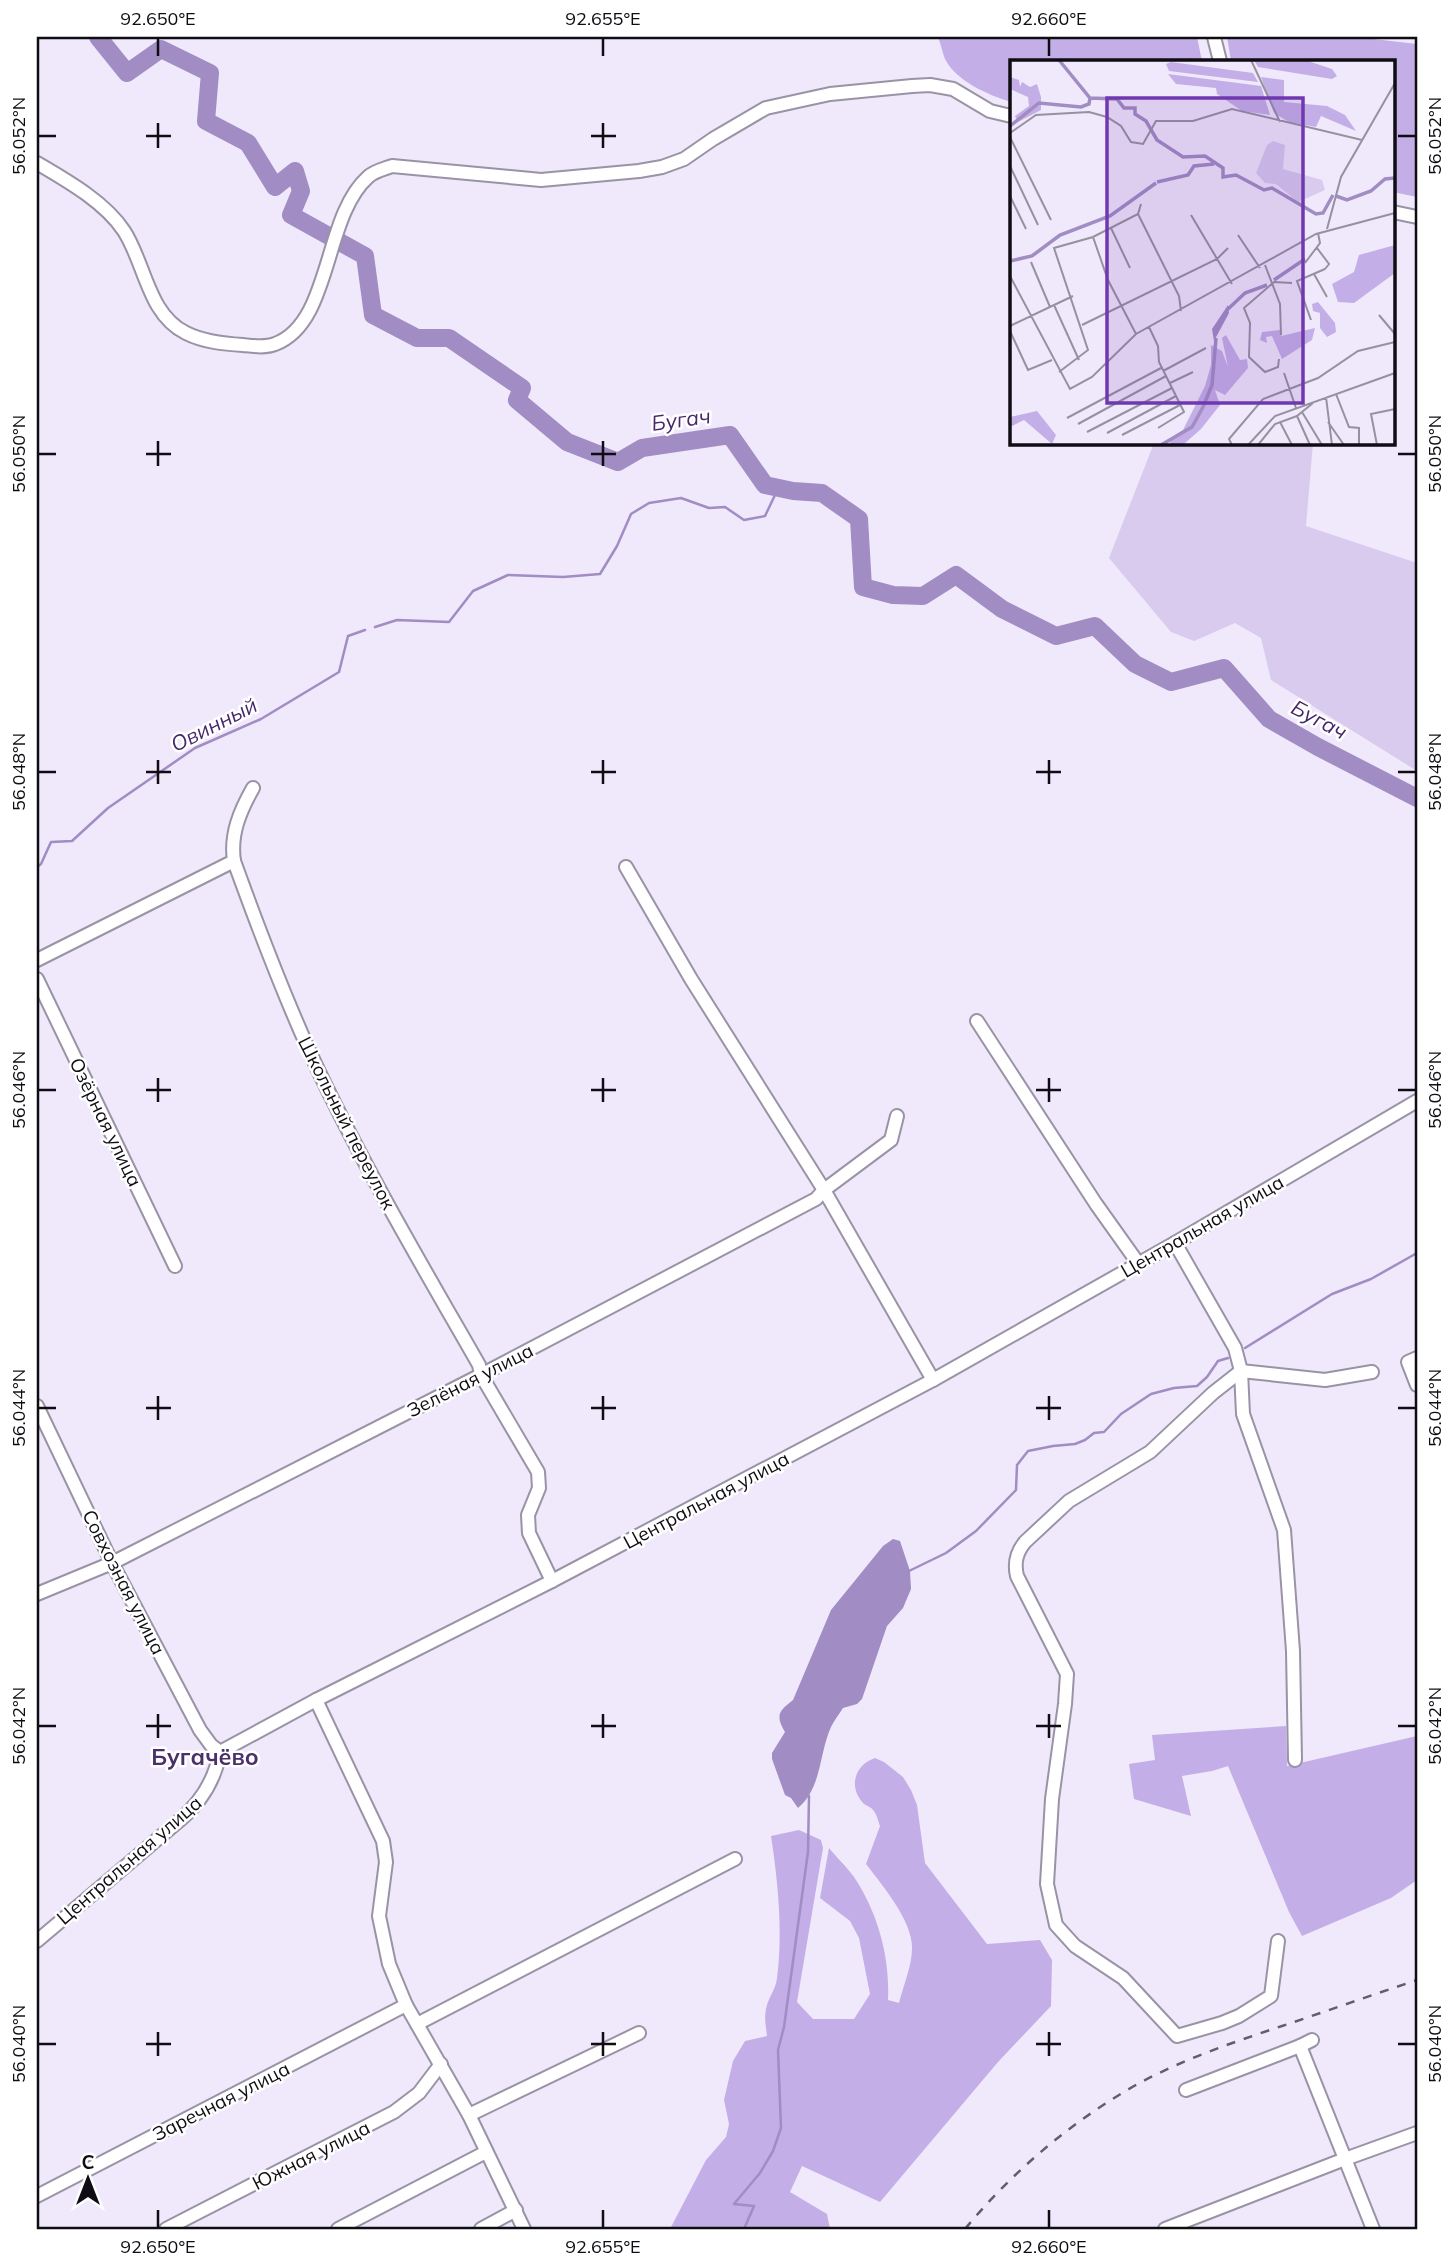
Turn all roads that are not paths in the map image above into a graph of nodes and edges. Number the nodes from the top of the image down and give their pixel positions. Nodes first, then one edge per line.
1 (1214, 37) edge
2 (1220, 60) edge
3 (1010, 116) edge
4 (37, 163) edge
5 (1394, 212) edge
6 (1417, 217) edge
7 (253, 788) dead end
8 (234, 861) junction
9 (626, 867) dead end
10 (37, 960) edge
11 (37, 979) edge
12 (977, 1021) dead end
13 (1417, 1101) edge
14 (898, 1116) dead end
15 (824, 1190) junction
16 (1175, 1243) junction
17 (1138, 1263) junction
18 (176, 1266) dead end
19 (1413, 1360) edge
20 (1241, 1371) junction
21 (1372, 1372) dead end
22 (481, 1375) junction
23 (933, 1380) junction
24 (1417, 1385) edge
25 (37, 1406) edge
26 (112, 1563) junction
27 (552, 1581) junction
28 (37, 1594) edge
29 (316, 1700) junction
30 (220, 1752) junction
31 (1295, 1760) dead end
32 (735, 1859) dead end
33 (37, 1941) edge
34 (1278, 1941) dead end
35 (406, 2005) junction
36 (417, 2024) junction
37 (639, 2033) dead end
38 (441, 2064) junction
39 (1186, 2090) dead end
40 (469, 2115) junction
41 (1417, 2133) edge
42 (486, 2152) junction
43 (1345, 2159) junction
44 (37, 2196) edge
45 (516, 2210) junction
46 (166, 2229) edge
47 (338, 2229) edge
48 (481, 2229) edge
49 (524, 2229) edge
50 (1165, 2229) edge
51 (1373, 2229) edge

1 - 2 street
3 - 4 street
5 - 6 street
7 - 8 street
8 - 10 street
8 - 22 street, Школьный переулок
9 - 15 street
11 - 18 street, Озёрная улица
12 - 17 street
13 - 16 street, Центральная улица
14 - 15 street, Зелёная улица
15 - 22 street, Зелёная улица
15 - 23 street
16 - 17 street, Центральная улица
16 - 20 street
17 - 23 street, Центральная улица
19 - 24 street
20 - 21 street
20 - 31 street
20 - 34 street
22 - 26 street, Зелёная улица
22 - 27 street, Школьный переулок
23 - 27 street, Центральная улица
25 - 26 street, Совхозная улица
26 - 28 street, Зелёная улица
26 - 30 street, Совхозная улица
27 - 29 street, Центральная улица
29 - 30 street, Центральная улица
29 - 35 street
30 - 33 street, Центральная улица
32 - 36 street
35 - 36 street
35 - 44 street, Заречная улица
36 - 38 street
37 - 40 street
38 - 40 street
38 - 46 street, Южная улица
39 - 43 street
40 - 42 street
41 - 43 street
42 - 45 street
42 - 47 street
43 - 50 street
43 - 51 street
45 - 48 street
45 - 49 street

